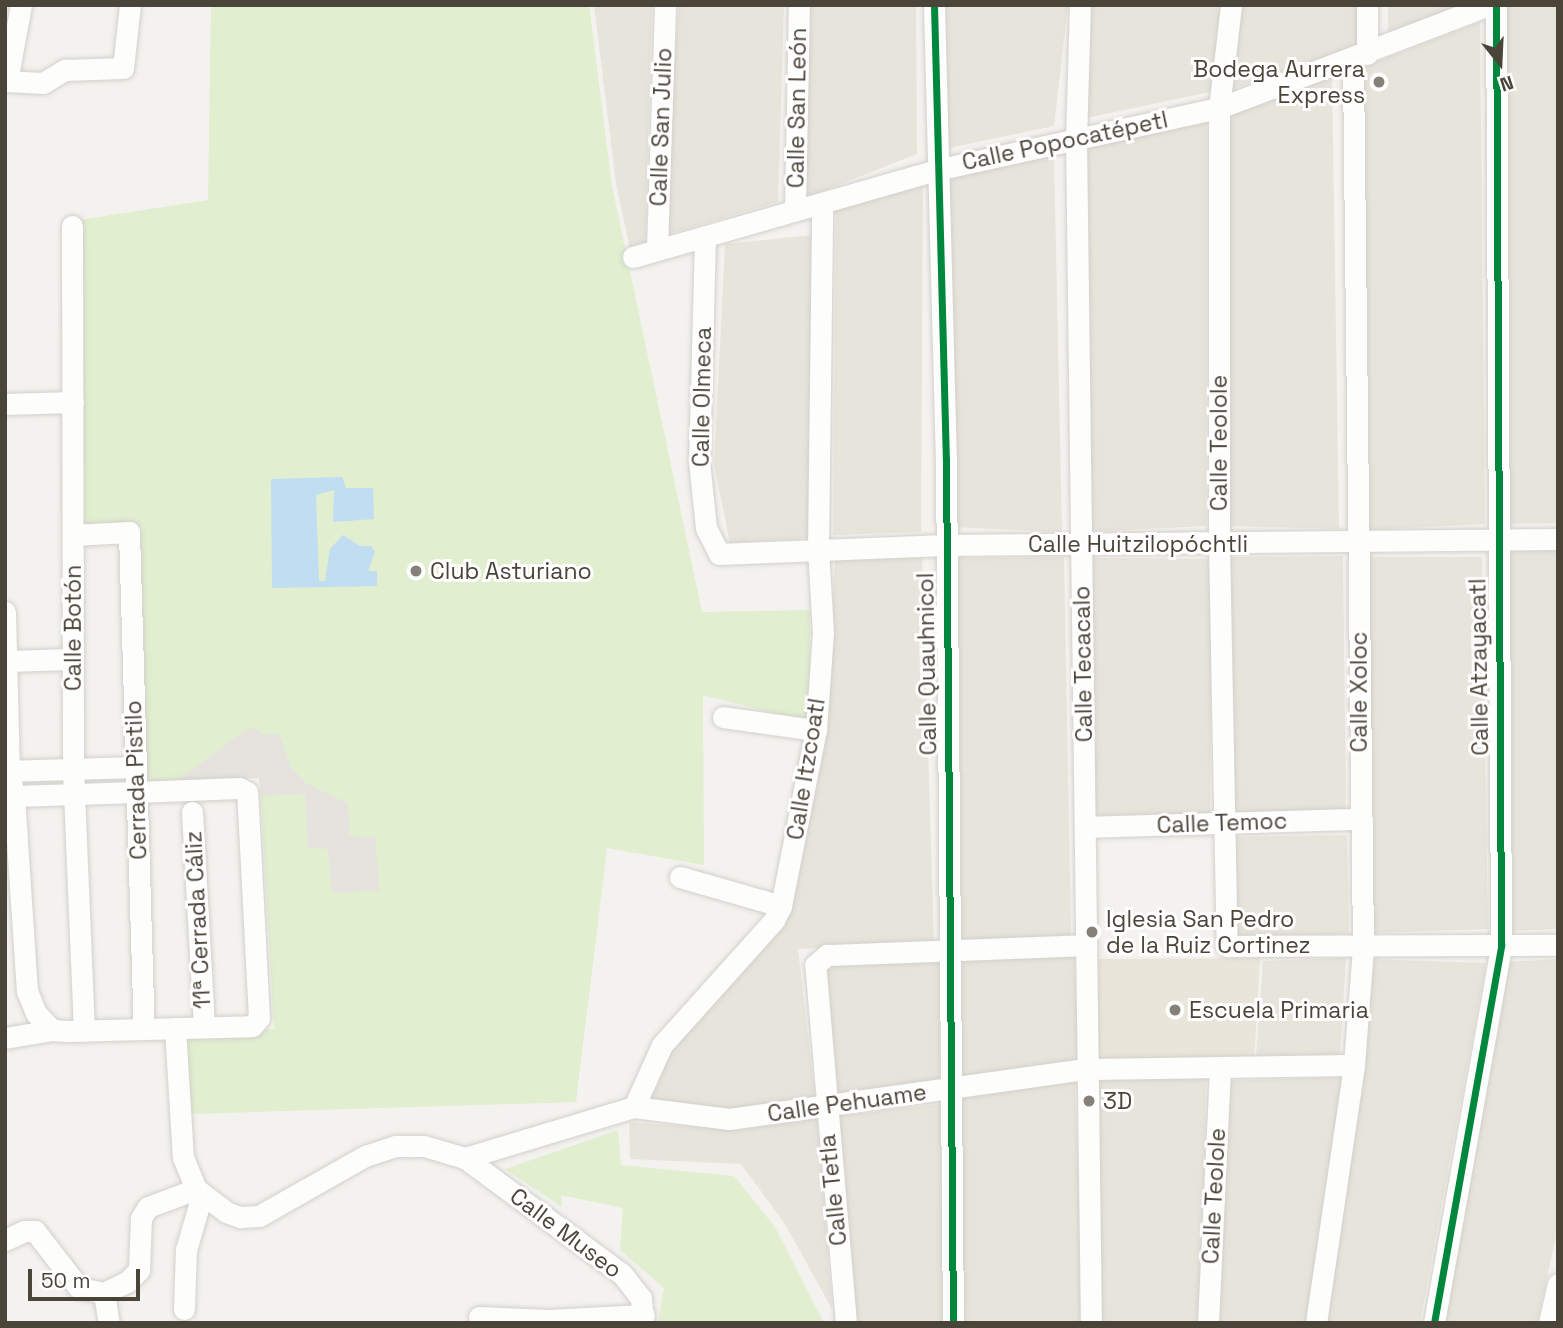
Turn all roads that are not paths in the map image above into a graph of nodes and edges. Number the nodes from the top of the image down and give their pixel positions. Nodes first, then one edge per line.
1 (21, 5) edge
2 (130, 5) edge
3 (665, 5) edge
4 (799, 5) edge
5 (934, 5) edge
6 (1080, 5) edge
7 (1231, 5) edge
8 (1367, 5) edge
9 (1489, 5) edge
10 (1496, 5) edge
11 (1360, 56) junction
12 (6, 81) edge
13 (1219, 108) junction
14 (1076, 137) junction
15 (936, 170) junction
16 (822, 204) junction
17 (795, 210) junction
18 (72, 226) dead end
19 (705, 236) junction
20 (657, 248) junction
21 (633, 257) dead end
22 (73, 402) junction
23 (5, 404) edge
24 (73, 535) junction
25 (1558, 539) edge
26 (1497, 540) junction
27 (1359, 543) junction
28 (1219, 544) junction
29 (945, 545) junction
30 (1082, 545) junction
31 (818, 550) junction
32 (719, 554) joint
33 (5, 612) edge
34 (72, 659) junction
35 (7, 661) edge
36 (723, 717) dead end
37 (816, 730) junction
38 (135, 767) junction
39 (74, 769) junction
40 (7, 771) edge
41 (136, 792) junction
42 (77, 794) junction
43 (10, 796) edge
44 (192, 812) dead end
45 (1359, 819) junction
46 (1225, 824) junction
47 (1085, 827) junction
48 (680, 877) dead end
49 (781, 906) junction
50 (1085, 945) junction
51 (1501, 945) junction
52 (1558, 945) edge
53 (1363, 947) junction
54 (949, 950) junction
55 (204, 1027) junction
56 (144, 1028) junction
57 (175, 1028) junction
58 (52, 1030) junction
59 (84, 1031) junction
60 (5, 1038) edge
61 (1354, 1065) junction
62 (1087, 1069) junction
63 (1220, 1069) junction
64 (952, 1088) junction
65 (825, 1105) junction
66 (634, 1107) junction
67 (465, 1158) junction
68 (199, 1192) junction
69 (5, 1241) edge
70 (1558, 1284) edge
71 (104, 1293) junction
72 (184, 1309) dead end
73 (479, 1317) dead end
74 (644, 1319) edge
75 (109, 1323) edge
76 (846, 1323) edge
77 (953, 1323) edge
78 (1091, 1323) edge
79 (1208, 1323) edge
80 (1317, 1323) edge
81 (1434, 1323) edge
82 (1549, 1323) edge

1 - 12 street
2 - 12 street
3 - 20 street, Calle San Julio
4 - 17 street, Calle San León
5 - 15 street, Calle Quauhnicol
6 - 14 street, Calle Tecacalo
7 - 13 street, Calle Teolole
8 - 11 street, Calle Xoloc
9 - 11 street, Calle Popocatépetl
10 - 26 street, Calle Atzayacatl
11 - 13 street, Calle Popocatépetl
11 - 27 street, Calle Xoloc
13 - 14 street, Calle Popocatépetl
13 - 28 street, Calle Teolole
14 - 15 street, Calle Popocatépetl
14 - 30 street, Calle Tecacalo
15 - 16 street, Calle Popocatépetl
15 - 29 street, Calle Quauhnicol
16 - 17 street, Calle Popocatépetl
16 - 31 street, Calle Itzcoatl
17 - 19 street, Calle Popocatépetl
18 - 22 street, Calle Botón
19 - 20 street, Calle Popocatépetl
19 - 32 street, Calle Olmeca
20 - 21 street, Calle Popocatépetl
22 - 23 street
22 - 24 street, Calle Botón
24 - 34 street, Calle Botón
24 - 38 street, Cerrada Pistilo
25 - 26 street, Calle Huitzilopóchtli
26 - 27 street, Calle Huitzilopóchtli
26 - 51 street, Calle Atzayacatl
27 - 28 street, Calle Huitzilopóchtli
27 - 45 street, Calle Xoloc
28 - 30 street, Calle Huitzilopóchtli
28 - 46 street, Calle Teolole
29 - 30 street, Calle Huitzilopóchtli
29 - 31 street, Calle Huitzilopóchtli
29 - 54 street, Calle Quauhnicol
30 - 47 street, Calle Tecacalo
31 - 32 street, Calle Huitzilopóchtli
31 - 37 street, Calle Itzcoatl
33 - 35 street
34 - 35 street
34 - 39 street, Calle Botón
35 - 40 street
36 - 37 street
37 - 49 street, Calle Itzcoatl
38 - 39 street
38 - 41 street, Cerrada Pistilo
39 - 40 street
39 - 42 street, Calle Botón
40 - 43 street
41 - 42 street
41 - 55 street
41 - 56 street, Cerrada Pistilo
42 - 43 street
42 - 59 street, Calle Botón
43 - 58 street
44 - 55 street, 11ª Cerrada Cáliz
45 - 46 street, Calle Temoc
45 - 53 street, Calle Xoloc
46 - 47 street, Calle Temoc
46 - 53 street, Calle Teolole
47 - 50 street, Calle Tecacalo
48 - 49 street
49 - 66 street, Calle Itzcoatl
50 - 54 street
50 - 62 street, Calle Tecacalo
51 - 52 street
51 - 53 street
51 - 81 street, Calle Atzayacatl
53 - 61 street, Calle Xoloc
54 - 64 street, Calle Quauhnicol
54 - 65 street, Calle Tetla
55 - 57 street
56 - 57 street
56 - 59 street
57 - 68 street
58 - 59 street
58 - 60 street
61 - 63 street, Calle Pehuame
61 - 80 street, Calle Xoloc
62 - 63 street, Calle Pehuame
62 - 64 street, Calle Pehuame
62 - 78 street, Calle Tecacalo
63 - 79 street, Calle Teolole
64 - 65 street, Calle Pehuame
64 - 77 street, Calle Quauhnicol
65 - 66 street, Calle Pehuame
65 - 76 street, Calle Tetla
66 - 67 street
67 - 68 street
67 - 74 street, Calle Museo
68 - 71 street
68 - 72 street
69 - 71 street
70 - 82 street
71 - 75 street
73 - 74 street

